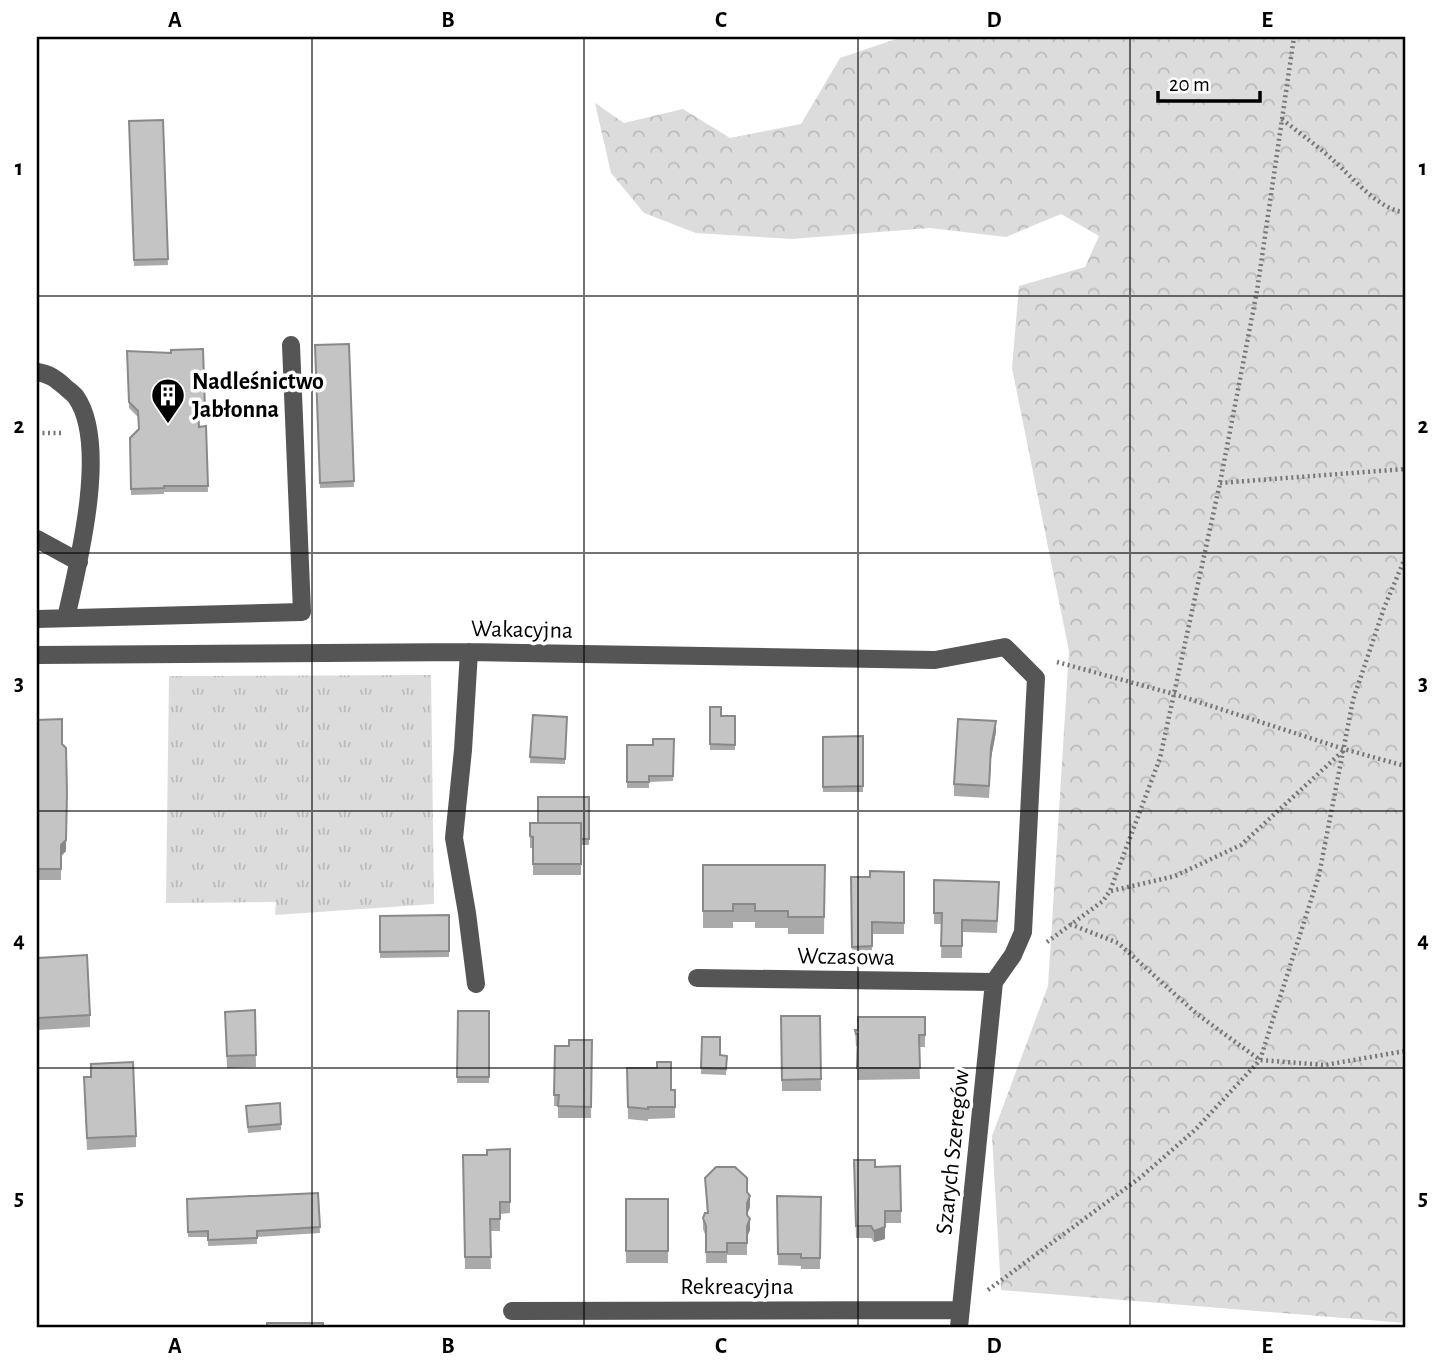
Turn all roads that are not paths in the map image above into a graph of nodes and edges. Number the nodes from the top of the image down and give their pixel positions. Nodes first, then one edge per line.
1 (291, 345) dead end
2 (37, 372) edge
3 (37, 539) edge
4 (79, 562) junction
5 (66, 618) junction
6 (37, 619) edge
7 (469, 652) junction
8 (37, 655) edge
9 (697, 978) dead end
10 (994, 982) junction
11 (476, 984) dead end
12 (512, 1311) dead end
13 (960, 1319) edge

1 - 5 street
2 - 4 street
3 - 4 street
4 - 5 street
5 - 6 street
7 - 8 street, Wakacyjna
7 - 10 street, Wakacyjna
7 - 11 street
9 - 10 street, Wczasowa
10 - 13 street, Szarych Szeregów
12 - 13 street, Rekreacyjna

